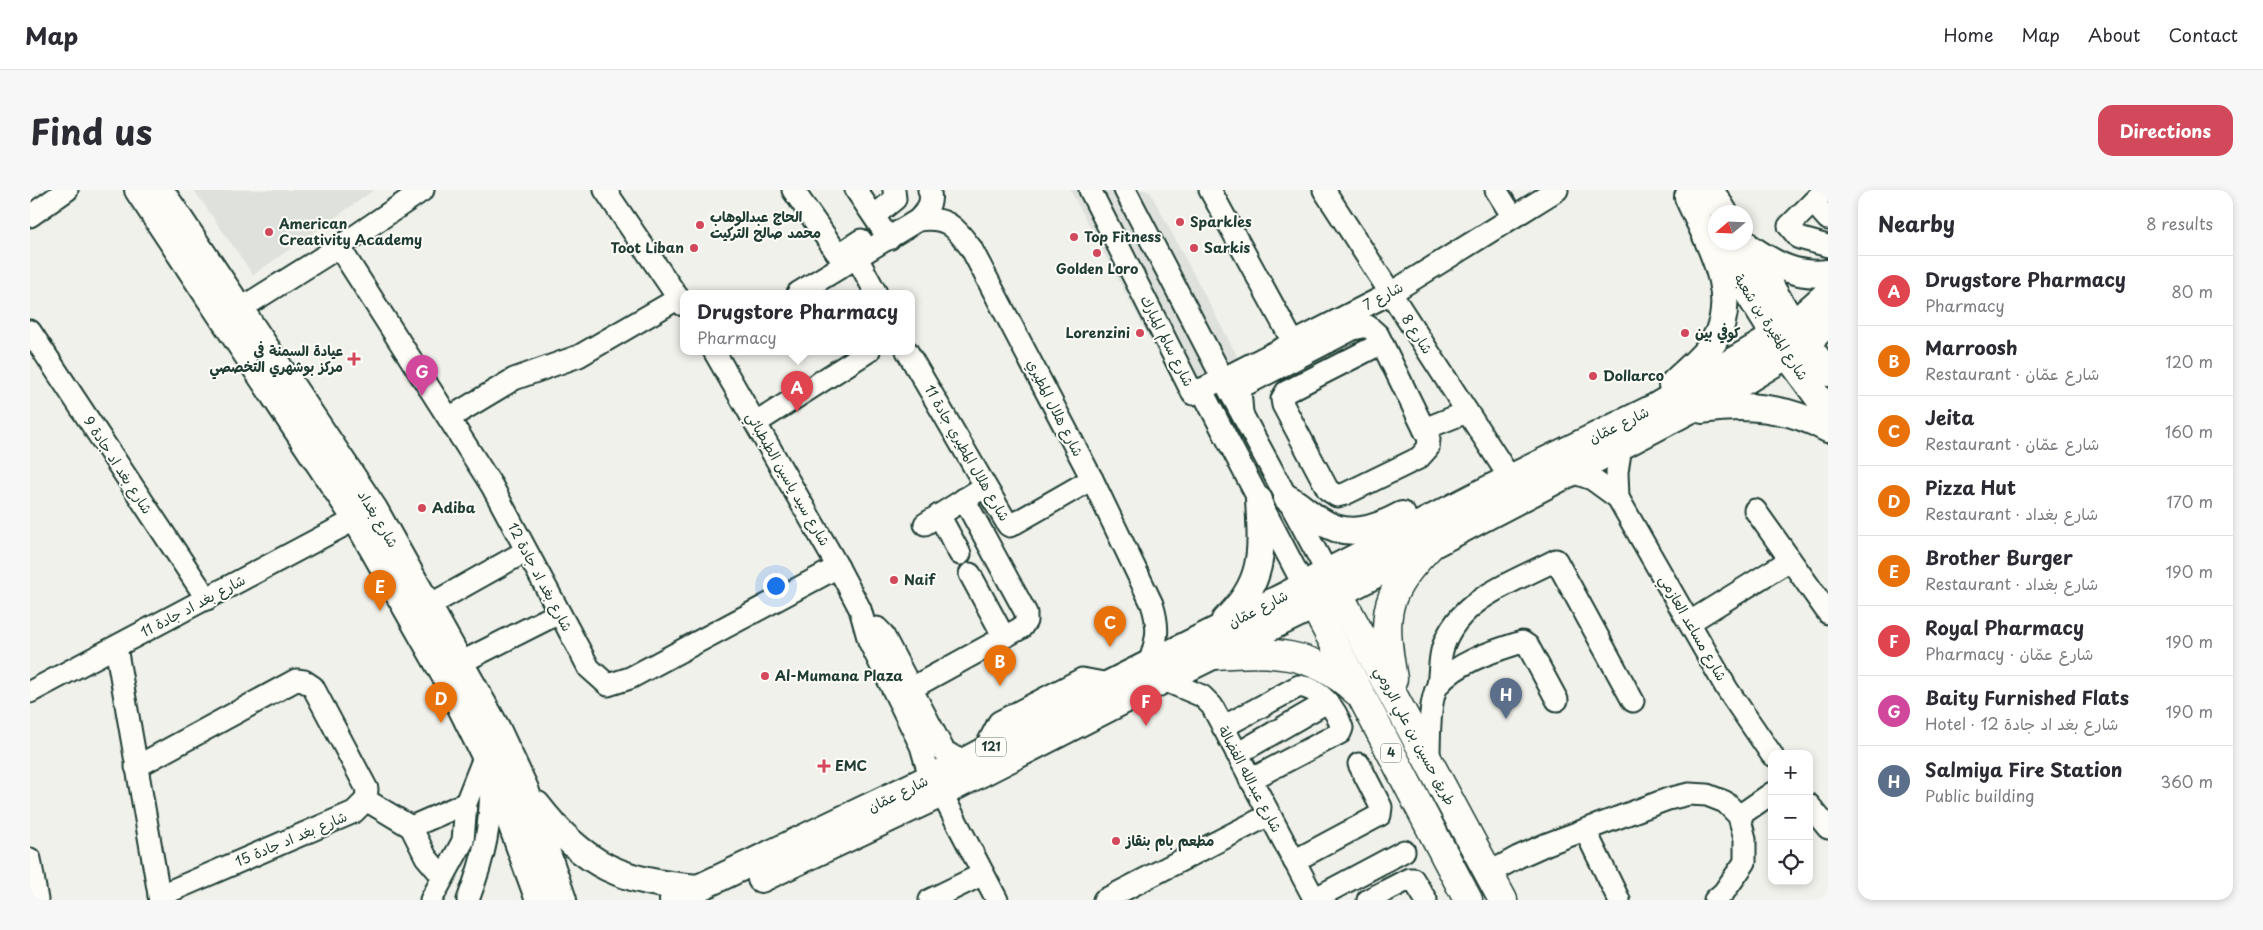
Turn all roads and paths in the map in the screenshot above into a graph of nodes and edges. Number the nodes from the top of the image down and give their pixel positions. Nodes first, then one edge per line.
1 (68, 190) edge
2 (138, 190) edge
3 (160, 190) edge
4 (423, 190) edge
5 (605, 190) edge
6 (793, 190) edge
7 (856, 190) edge
8 (894, 190) edge
9 (929, 190) edge
10 (1090, 190) edge
11 (1125, 190) edge
12 (1210, 190) edge
13 (1324, 190) edge
14 (1496, 190) edge
15 (1557, 190) edge
16 (1694, 192) edge
17 (1819, 196) edge
18 (1714, 205) edge
19 (30, 216) edge
20 (1513, 217) junction
21 (1828, 219) edge
22 (918, 220) junction
23 (1708, 224) edge
24 (881, 227) junction
25 (1828, 246) edge
26 (339, 247) junction
27 (1722, 250) edge
28 (1747, 250) edge
29 (1752, 250) edge
30 (857, 258) junction
31 (1828, 273) edge
32 (803, 290) edge
33 (874, 290) edge
34 (1828, 292) edge
35 (1391, 293) junction
36 (680, 300) edge
37 (680, 302) edge
38 (240, 309) junction
39 (1828, 323) edge
40 (30, 331) edge
41 (1790, 339) junction
42 (1293, 342) junction
43 (1382, 342) junction
44 (716, 355) edge
45 (863, 355) edge
46 (909, 355) edge
47 (1828, 373) edge
48 (1223, 378) junction
49 (1201, 389) junction
50 (1655, 407) junction
51 (1828, 411) edge
52 (1467, 412) junction
53 (1684, 412) junction
54 (1242, 413) junction
55 (449, 418) junction
56 (756, 423) junction
57 (1424, 429) junction
58 (1828, 429) edge
59 (1621, 446) junction
60 (1272, 470) junction
61 (1572, 472) junction
62 (1510, 478) junction
63 (1092, 479) junction
64 (985, 487) junction
65 (1255, 492) junction
66 (1287, 498) junction
67 (1618, 498) junction
68 (964, 499) junction
69 (1458, 505) junction
70 (1755, 510) dead end
71 (356, 520) junction
72 (1434, 542) junction
73 (526, 551) junction
74 (960, 554) dead end
75 (1790, 560) junction
76 (838, 567) junction
77 (970, 574) dead end
78 (1321, 590) junction
79 (207, 599) junction
80 (428, 606) junction
81 (860, 609) junction
82 (559, 613) junction
83 (1828, 613) edge
84 (1690, 622) junction
85 (1004, 637) junction
86 (1214, 644) junction
87 (116, 647) junction
88 (460, 663) junction
89 (1156, 672) junction
90 (1438, 685) junction
91 (910, 688) junction
92 (30, 692) edge
93 (1362, 698) junction
94 (1556, 700) dead end
95 (1633, 701) dead end
96 (1327, 702) junction
97 (1397, 703) junction
98 (1224, 727) junction
99 (1769, 750) edge
100 (1237, 754) junction
101 (974, 756) junction
102 (488, 762) junction
103 (1359, 764) dead end
104 (1430, 764) junction
105 (136, 766) junction
106 (1250, 780) junction
107 (934, 787) junction
108 (525, 789) junction
109 (1769, 795) edge
110 (366, 800) junction
111 (466, 803) junction
112 (1454, 809) junction
113 (1813, 810) edge
114 (1268, 815) junction
115 (1739, 816) junction
116 (1428, 823) junction
117 (411, 827) junction
118 (1828, 828) edge
119 (1585, 830) junction
120 (1404, 851) dead end
121 (30, 859) edge
122 (1294, 861) junction
123 (983, 874) junction
124 (1488, 874) junction
125 (443, 877) junction
126 (713, 897) edge
127 (160, 898) edge
128 (1113, 898) edge
129 (1315, 899) edge
130 (37, 900) edge
131 (431, 900) edge
132 (468, 900) edge
133 (539, 900) edge
134 (563, 900) edge
135 (673, 900) edge
136 (930, 900) edge
137 (997, 900) edge
138 (1368, 900) edge
139 (1426, 900) edge
140 (1468, 900) edge
141 (1503, 900) edge
142 (1620, 900) edge
143 (1715, 900) edge

1 - 19 street
2 - 71 main road, شارع بغداد
3 - 38 main road, شارع بغداد
4 - 26 street
5 - 36 street
6 - 24 street
7 - 24 street
8 - 24 street
9 - 22 street
10 - 49 street, شارع سالم المبارك
11 - 48 street
12 - 42 street
13 - 35 street, شارع 8
14 - 20 street
15 - 20 street, شارع 7
16 - 18 main road
16 - 23 main road, شارع المغيرة بن شعبة
16 - 50 main road
17 - 21 street
17 - 25 street
20 - 35 street, شارع 7
22 - 24 street
22 - 63 street, شارع هلال المطيري
24 - 30 street
26 - 38 street
26 - 55 street, شارع بغد اد جادة 12
27 - 41 main road, شارع المغيرة بن شعبة
28 - 41 main road, شارع المغيرة بن شعبة
29 - 31 main road
30 - 32 street
30 - 33 street
34 - 41 main road, شارع عمّان / 121
35 - 42 street, شارع 7
35 - 52 street, شارع 8
37 - 55 street
38 - 80 main road, شارع بغداد
39 - 41 main road, شارع عمّان / 121
40 - 79 street, شارع بغد اد جادة 9
41 - 47 main road, شارع المغيرة بن شعبة
41 - 50 main road, شارع عمّان / 121
41 - 51 main road, شارع المغيرة بن شعبة
41 - 53 main road, شارع عمّان / 121
42 - 48 street, شارع 7
43 - 54 street
43 - 57 street
43 - 57 street
44 - 56 street, شارع سيد ياسين الطبطبائي
45 - 56 street
46 - 64 street, شارع هلال المطيري جادة 11
48 - 49 street, شارع 7
48 - 54 street
49 - 65 street, شارع سالم المبارك
50 - 62 main road, شارع عمّان / 121
52 - 57 street
52 - 62 street, شارع 8
53 - 58 main road
53 - 59 main road, شارع عمّان / 121
54 - 60 street
55 - 73 street, شارع بغد اد جادة 12
56 - 76 street, شارع سيد ياسين الطبطبائي
59 - 61 main road, شارع عمّان / 121
59 - 67 street, شارع مساعد العازمي
60 - 65 street
60 - 66 street
61 - 67 street, شارع مساعد العازمي
61 - 72 main road, شارع عمّان / 121
62 - 69 main road, شارع عمّان / 121
63 - 64 street, شارع هلال المطيري جادة 11
63 - 89 street, شارع هلال المطيري
64 - 68 street
65 - 78 street, شارع سالم المبارك
65 - 86 main road
66 - 69 main road
66 - 78 street
67 - 84 street, شارع مساعد العازمي
68 - 74 street
68 - 85 street
69 - 78 main road, شارع عمّان / 121
70 - 75 street
71 - 79 street, شارع بغد اد جادة 11
71 - 102 main road, شارع بغداد
72 - 78 main road, شارع عمّان / 121
72 - 97 highway
73 - 80 street
73 - 82 street, شارع بغد اد جادة 12
75 - 83 street
75 - 84 street
76 - 81 street, شارع سيد ياسين الطبطبائي
76 - 82 street, شارع بغد اد جادة 12
77 - 85 street
78 - 86 main road, شارع عمّان / 121
78 - 93 highway, طريق حسين بن علي الرومي / 4
78 - 97 highway, طريق حسين بن علي الرومي / 4
79 - 87 street, شارع بغد اد جادة 11
80 - 88 main road, شارع بغداد
81 - 91 street, شارع سيد ياسين الطبطبائي
81 - 107 street, شارع سيد ياسين الطبطبائي
82 - 88 street
84 - 99 street, شارع مساعد العازمي
85 - 91 street
86 - 89 main road, شارع عمّان / 121
86 - 93 highway
87 - 92 street, شارع بغد اد جادة 11
87 - 105 street
88 - 108 main road, شارع بغداد
89 - 98 street, شارع عبدالله الفضالة
89 - 101 main road, شارع عمّان / 121
89 - 107 main road, شارع عمّان / 121
90 - 94 street
90 - 95 street
90 - 104 street
91 - 101 street, شارع سيد ياسين الطبطبائي
93 - 116 highway, طريق حسين بن علي الرومي / 4
96 - 98 street
96 - 100 street
96 - 106 street
97 - 104 highway, طريق حسين بن علي الرومي / 4
98 - 100 street, شارع عبدالله الفضالة
100 - 106 street, شارع عبدالله الفضالة
101 - 107 main road, شارع عمّان / 121
102 - 111 street
102 - 132 street
102 - 133 main road, شارع بغداد
103 - 122 street
104 - 112 highway, طريق حسين بن علي الرومي / 4
105 - 110 street
105 - 127 street
106 - 114 street, شارع عبدالله الفضالة
107 - 123 street
107 - 126 main road, شارع عمّان / 121
108 - 126 main road
108 - 134 main road, شارع بغداد
109 - 115 street
110 - 117 street
110 - 127 street, شارع بغد اد جادة 15
111 - 117 street
111 - 125 street
112 - 116 highway
112 - 124 highway, طريق حسين بن علي الرومي / 4
113 - 118 street
114 - 122 street, شارع عبدالله الفضالة
114 - 128 street
115 - 119 street
115 - 143 street
116 - 140 highway, طريق حسين بن علي الرومي / 4
117 - 125 street
119 - 124 street
119 - 142 street
120 - 129 street
121 - 130 street
122 - 129 street, شارع عبدالله الفضالة
123 - 136 street
123 - 137 street
124 - 141 highway, طريق حسين بن علي الرومي / 4
125 - 131 street
126 - 135 main road, شارع عمّان / 121
138 - 139 street

